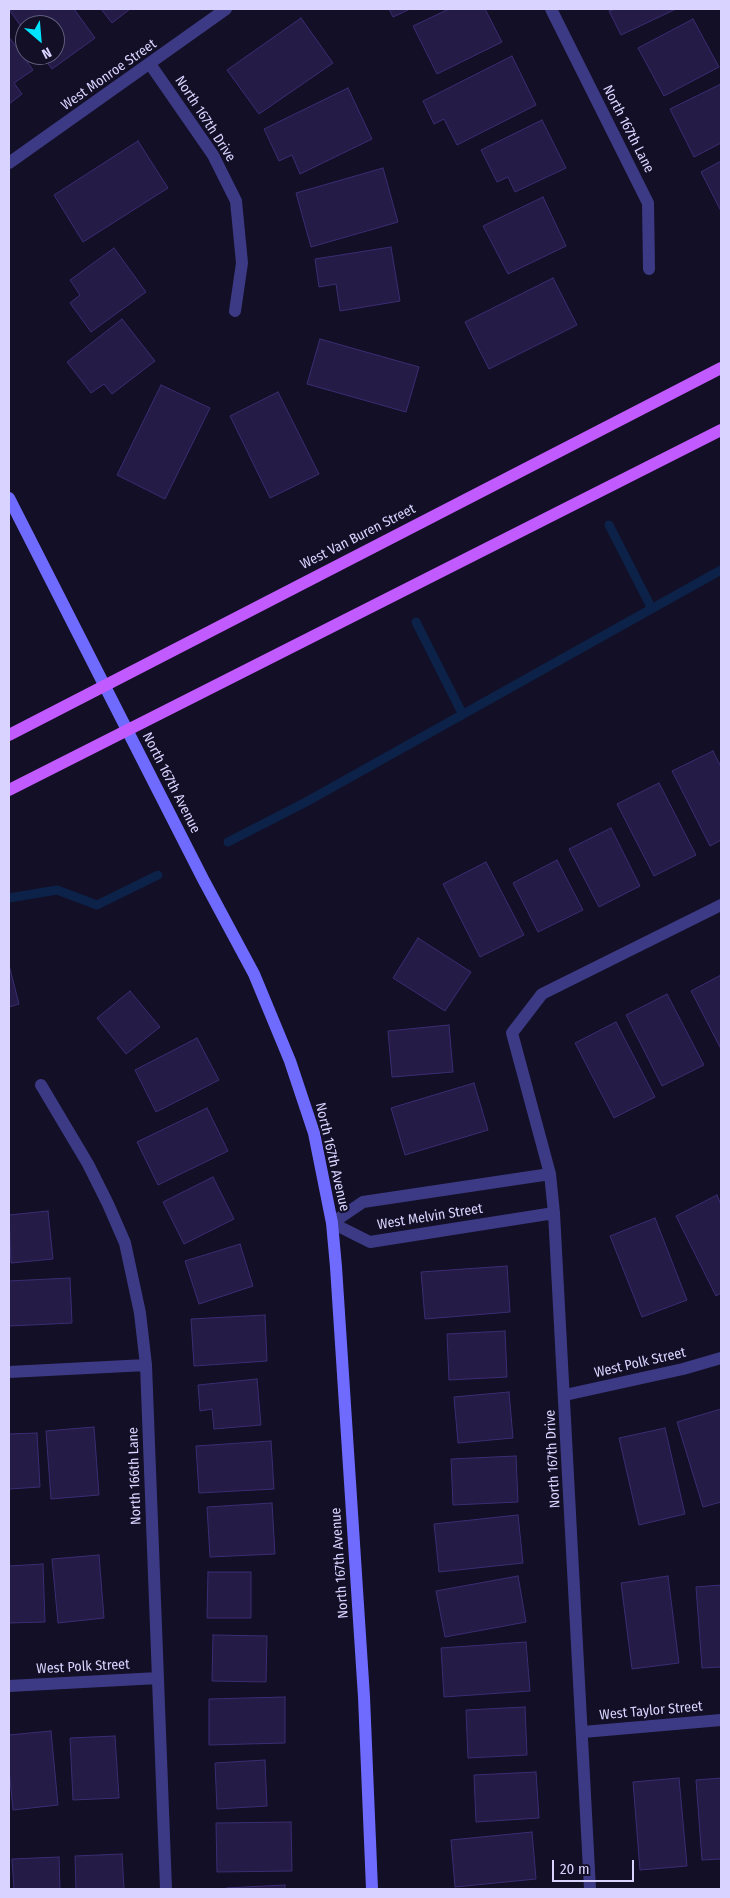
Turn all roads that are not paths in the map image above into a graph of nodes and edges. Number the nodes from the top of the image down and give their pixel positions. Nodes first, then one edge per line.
1 (226, 9) edge
2 (551, 9) edge
3 (150, 64) junction
4 (9, 163) edge
5 (649, 269) dead end
6 (236, 311) dead end
7 (721, 368) edge
8 (721, 430) edge
9 (9, 498) edge
10 (105, 686) junction
11 (127, 730) junction
12 (9, 735) edge
13 (9, 790) edge
14 (721, 904) edge
15 (41, 1085) dead end
16 (550, 1174) junction
17 (554, 1213) junction
18 (332, 1223) junction
19 (721, 1358) edge
20 (146, 1365) junction
21 (9, 1372) edge
22 (565, 1395) junction
23 (158, 1678) junction
24 (9, 1686) edge
25 (721, 1720) edge
26 (582, 1732) junction
27 (166, 1889) edge
28 (372, 1889) edge
29 (590, 1889) edge

1 - 3 street, West Monroe Street
2 - 5 street, North 167th Lane
3 - 4 street, West Monroe Street
3 - 6 street, North 167th Drive
7 - 10 main road, West Van Buren Street
8 - 11 main road
9 - 10 street, North 167th Avenue
10 - 11 street, North 167th Avenue
10 - 12 main road, West Van Buren Street
11 - 13 main road
11 - 18 street, North 167th Avenue
14 - 16 street, North 167th Drive
15 - 20 street, North 166th Lane
16 - 17 street, North 167th Drive
16 - 18 street, West Melvin Street
17 - 18 street, West Melvin Street
17 - 22 street, North 167th Drive
18 - 28 street, North 167th Avenue
19 - 22 street, West Polk Street
20 - 21 street
20 - 23 street, North 166th Lane
22 - 26 street, North 167th Drive
23 - 24 street, West Polk Street
23 - 27 street, North 166th Lane
25 - 26 street, West Taylor Street
26 - 29 street, North 167th Drive

